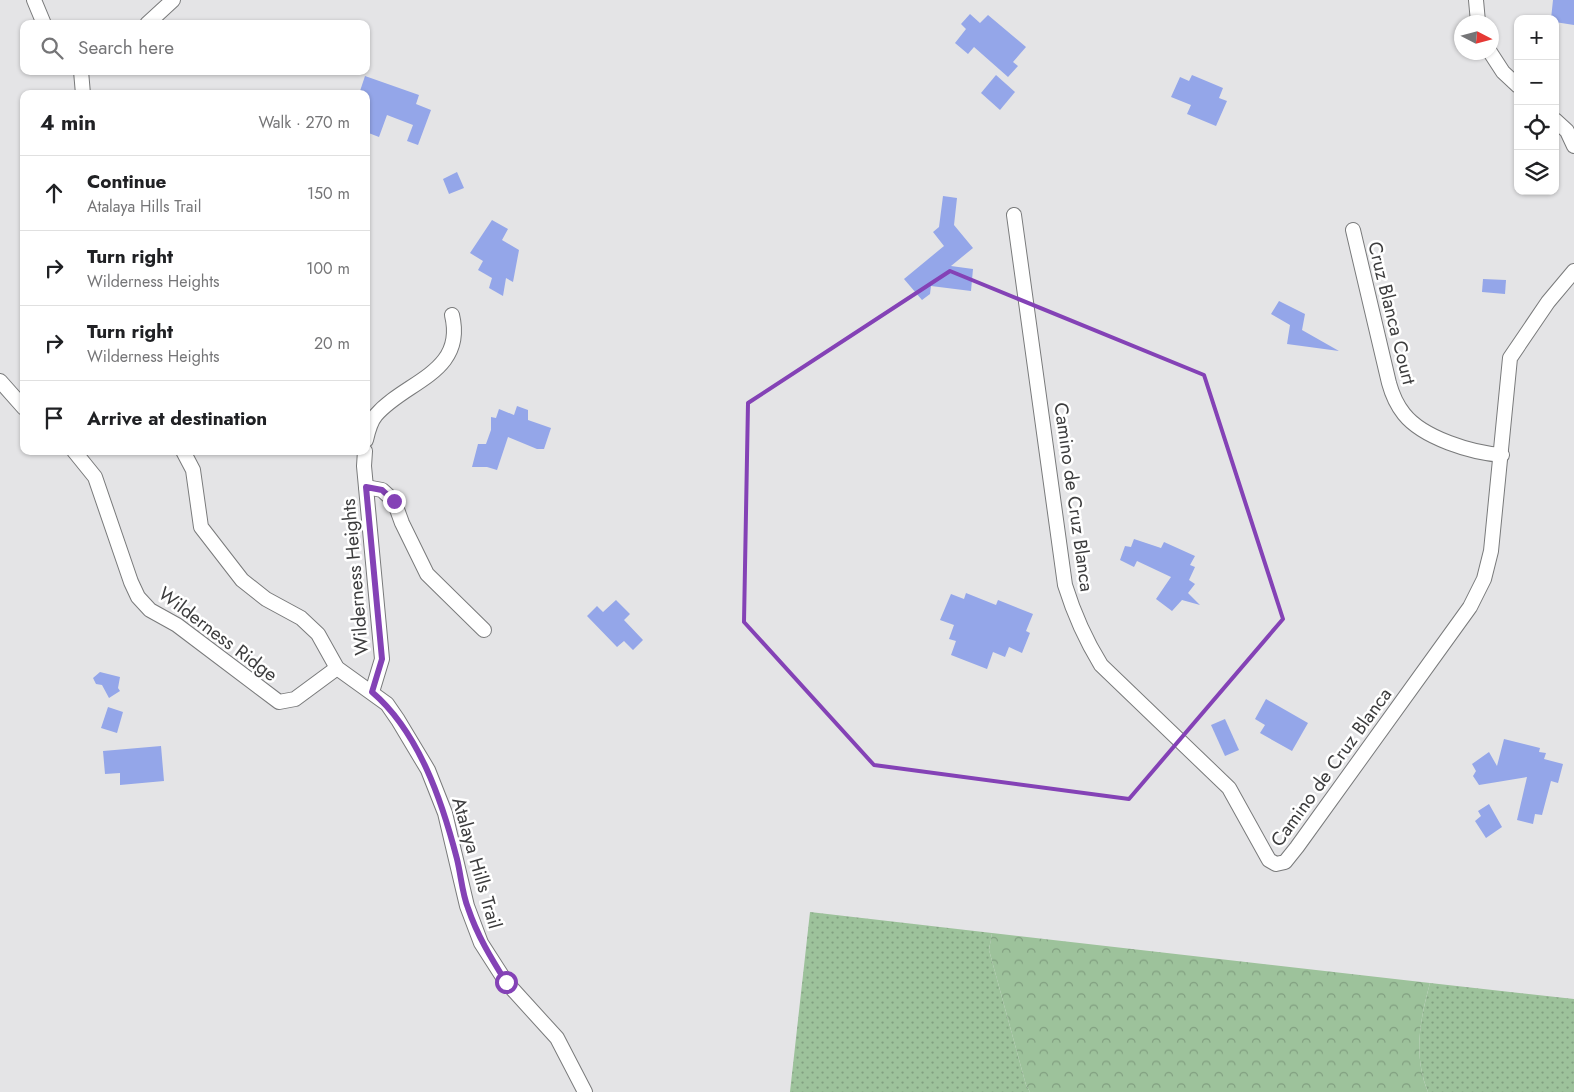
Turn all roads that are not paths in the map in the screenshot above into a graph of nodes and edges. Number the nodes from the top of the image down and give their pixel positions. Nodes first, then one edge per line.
1 (34, 0) edge
2 (173, 0) edge
3 (1476, 0) edge
4 (1477, 15) edge
5 (42, 20) edge
6 (151, 20) edge
7 (1495, 60) edge
8 (81, 75) edge
9 (1514, 82) edge
10 (83, 90) edge
11 (1559, 122) edge
12 (1570, 129) edge
13 (1574, 146) edge
14 (1014, 215) dead end
15 (1353, 230) dead end
16 (1574, 271) edge
17 (452, 315) dead end
18 (0, 381) edge
19 (20, 404) edge
20 (370, 426) edge
21 (77, 455) edge
22 (185, 455) edge
23 (365, 455) edge
24 (1502, 455) junction
25 (366, 487) junction
26 (484, 630) dead end
27 (337, 668) junction
28 (372, 692) junction
29 (585, 1092) edge

1 - 5 street
2 - 6 street
3 - 4 street
7 - 9 street
8 - 10 street
11 - 12 street
12 - 13 street
14 - 24 street, Camino de Cruz Blanca
15 - 24 street, Cruz Blanca Court
16 - 24 street, Camino de Cruz Blanca
17 - 20 street
18 - 19 street
21 - 27 street, Wilderness Ridge
22 - 27 street
23 - 25 street, Wilderness Heights
25 - 26 street, Wilderness Heights
25 - 28 street, Wilderness Heights
27 - 28 street, Atalaya Hills Trail
28 - 29 street, Atalaya Hills Trail

